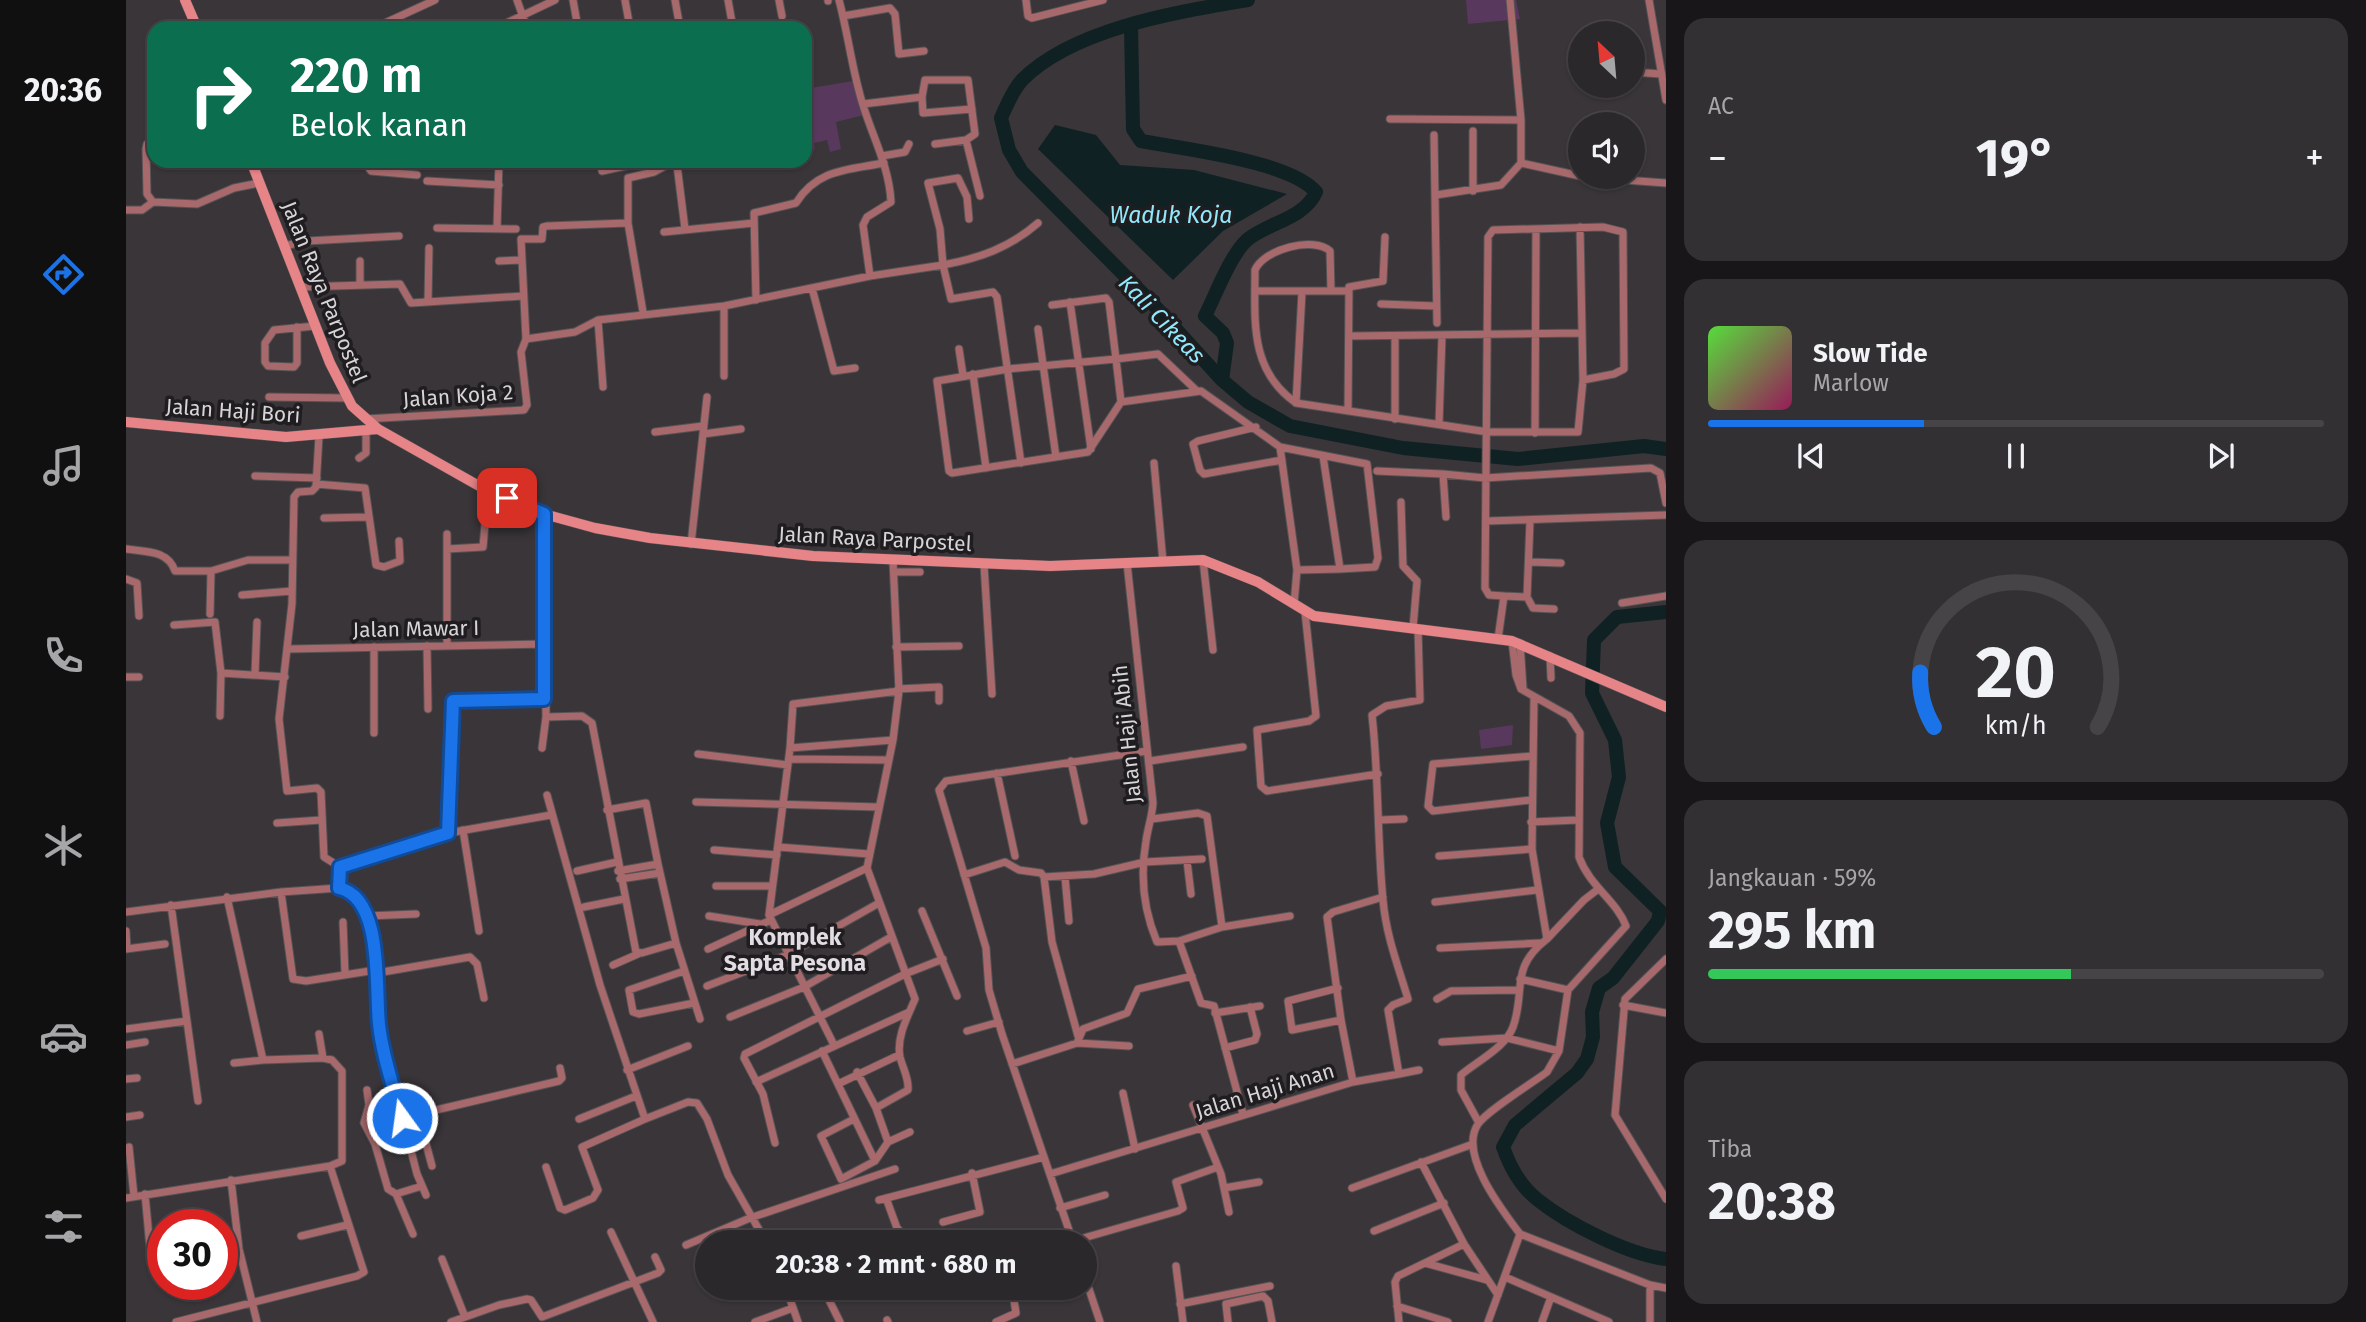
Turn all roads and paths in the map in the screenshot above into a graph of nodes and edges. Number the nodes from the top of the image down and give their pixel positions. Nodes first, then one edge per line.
1 (185, 0) edge
2 (435, 0) edge
3 (517, 0) edge
4 (555, 0) edge
5 (573, 0) edge
6 (625, 0) edge
7 (675, 0) edge
8 (728, 0) edge
9 (779, 0) edge
10 (839, 0) edge
11 (1026, 0) edge
12 (1103, 0) edge
13 (1510, 0) edge
14 (1648, 0) edge
15 (1073, 4) edge
16 (524, 15) junction
17 (782, 16) dead end
18 (843, 16) junction
19 (194, 21) edge
20 (389, 21) edge
21 (511, 21) edge
22 (525, 21) edge
23 (577, 21) edge
24 (628, 21) edge
25 (679, 21) edge
26 (732, 21) edge
27 (924, 51) dead end
28 (1645, 73) edge
29 (1661, 74) junction
30 (922, 97) junction
31 (1666, 100) edge
32 (863, 103) junction
33 (972, 109) junction
34 (1390, 119) dead end
35 (1521, 120) junction
36 (1473, 131) dead end
37 (1434, 135) dead end
38 (965, 140) junction
39 (147, 144) edge
40 (909, 144) dead end
41 (935, 144) dead end
42 (883, 160) junction
43 (1521, 163) junction
44 (254, 168) edge
45 (369, 168) edge
46 (499, 168) edge
47 (662, 168) edge
48 (678, 168) edge
49 (1568, 173) edge
50 (417, 175) dead end
51 (427, 181) dead end
52 (1645, 181) edge
53 (259, 183) junction
54 (1666, 183) edge
55 (499, 185) junction
56 (1473, 191) junction
57 (1436, 195) junction
58 (980, 196) dead end
59 (153, 202) junction
60 (126, 210) edge
61 (969, 219) dead end
62 (628, 223) junction
63 (754, 223) junction
64 (1038, 223) dead end
65 (1580, 227) junction
66 (437, 228) dead end
67 (498, 229) junction
68 (516, 229) dead end
69 (685, 229) junction
70 (1536, 229) junction
71 (664, 232) dead end
72 (398, 236) dead end
73 (1385, 237) dead end
74 (284, 246) junction
75 (429, 248) dead end
76 (522, 260) junction
77 (360, 261) dead end
78 (499, 261) dead end
79 (943, 265) junction
80 (870, 276) junction
81 (360, 284) junction
82 (300, 287) junction
83 (812, 288) junction
84 (1255, 291) junction
85 (1331, 291) junction
86 (1348, 291) junction
87 (1303, 292) junction
88 (523, 296) junction
89 (756, 300) junction
90 (428, 302) junction
91 (1070, 302) junction
92 (1381, 304) dead end
93 (1052, 305) dead end
94 (724, 306) junction
95 (1436, 306) junction
96 (643, 312) junction
97 (598, 320) junction
98 (1437, 323) dead end
99 (315, 326) junction
100 (297, 327) junction
101 (1038, 329) dead end
102 (1581, 333) junction
103 (1536, 334) junction
104 (1489, 335) junction
105 (1350, 336) junction
106 (1395, 336) junction
107 (1442, 336) junction
108 (526, 340) junction
109 (959, 349) dead end
110 (1115, 359) junction
111 (1079, 362) junction
112 (1042, 366) junction
113 (855, 368) dead end
114 (1008, 369) junction
115 (973, 374) junction
116 (963, 375) junction
117 (723, 376) dead end
118 (1583, 380) junction
119 (603, 387) dead end
120 (1197, 391) junction
121 (270, 397) dead end
122 (707, 397) dead end
123 (346, 398) junction
124 (1121, 402) junction
125 (1296, 403) junction
126 (1348, 411) junction
127 (365, 419) junction
128 (1395, 419) junction
129 (126, 422) edge
130 (1438, 424) junction
131 (1256, 427) junction
132 (378, 429) junction
133 (741, 429) dead end
134 (366, 430) junction
135 (703, 430) junction
136 (655, 432) dead end
137 (1535, 433) junction
138 (319, 436) junction
139 (1488, 436) junction
140 (1280, 447) junction
141 (1091, 449) junction
142 (1322, 456) junction
143 (359, 457) dead end
144 (1056, 457) junction
145 (1282, 460) junction
146 (1021, 463) junction
147 (1153, 463) dead end
148 (986, 468) junction
149 (1377, 471) dead end
150 (1444, 474) junction
151 (255, 476) dead end
152 (1485, 478) junction
153 (317, 481) junction
154 (488, 491) junction
155 (1401, 502) dead end
156 (1666, 503) edge
157 (544, 514) junction
158 (1666, 515) edge
159 (368, 517) junction
160 (1446, 517) dead end
161 (324, 518) dead end
162 (1487, 521) junction
163 (1530, 521) junction
164 (447, 534) dead end
165 (399, 541) dead end
166 (691, 544) junction
167 (126, 549) edge
168 (447, 549) junction
169 (292, 560) junction
170 (1203, 560) junction
171 (1163, 562) junction
172 (1530, 562) junction
173 (1127, 563) junction
174 (1562, 563) dead end
175 (984, 565) junction
176 (893, 566) junction
177 (1340, 569) junction
178 (1297, 570) junction
179 (211, 571) junction
180 (920, 572) dead end
181 (126, 579) edge
182 (292, 591) junction
183 (242, 594) dead end
184 (1504, 596) junction
185 (1666, 596) edge
186 (1527, 597) junction
187 (1622, 603) dead end
188 (1294, 604) junction
189 (1554, 609) dead end
190 (1305, 612) junction
191 (210, 614) dead end
192 (139, 616) dead end
193 (257, 622) dead end
194 (174, 625) dead end
195 (1416, 628) junction
196 (1498, 639) junction
197 (1516, 642) junction
198 (544, 644) junction
199 (427, 646) junction
200 (447, 646) junction
201 (896, 646) junction
202 (959, 646) dead end
203 (374, 647) junction
204 (289, 649) junction
205 (1213, 650) dead end
206 (1555, 657) junction
207 (221, 673) junction
208 (255, 674) junction
209 (126, 677) edge
210 (139, 677) dead end
211 (285, 677) junction
212 (1551, 678) dead end
213 (898, 690) junction
214 (992, 694) dead end
215 (1534, 698) junction
216 (544, 699) junction
217 (939, 701) dead end
218 (1666, 707) edge
219 (428, 709) dead end
220 (220, 716) dead end
221 (546, 717) junction
222 (374, 733) dead end
223 (893, 740) junction
224 (541, 747) dead end
225 (1243, 747) dead end
226 (790, 748) junction
227 (1147, 751) junction
228 (698, 754) dead end
229 (1532, 756) junction
230 (889, 760) junction
231 (1071, 761) junction
232 (1150, 761) junction
233 (788, 762) junction
234 (997, 773) junction
235 (1378, 774) junction
236 (547, 795) dead end
237 (1531, 800) junction
238 (695, 802) dead end
239 (783, 804) junction
240 (878, 807) junction
241 (607, 810) junction
242 (551, 815) junction
243 (1404, 818) dead end
244 (1152, 819) junction
245 (321, 820) junction
246 (1380, 820) junction
247 (1578, 820) junction
248 (1084, 821) dead end
249 (1531, 822) junction
250 (277, 823) dead end
251 (463, 830) junction
252 (448, 833) junction
253 (1532, 849) junction
254 (714, 850) dead end
255 (777, 851) junction
256 (869, 854) junction
257 (1015, 856) dead end
258 (1439, 856) dead end
259 (1202, 859) dead end
260 (1187, 861) junction
261 (1144, 862) junction
262 (658, 864) junction
263 (340, 867) junction
264 (867, 868) junction
265 (577, 871) dead end
266 (619, 871) junction
267 (660, 873) junction
268 (964, 875) junction
269 (1044, 877) junction
270 (1065, 877) junction
271 (772, 886) junction
272 (716, 887) dead end
273 (339, 888) junction
274 (1537, 890) junction
275 (1598, 890) junction
276 (281, 892) junction
277 (1191, 894) dead end
278 (227, 897) junction
279 (1382, 897) junction
280 (624, 899) junction
281 (1435, 902) dead end
282 (879, 903) junction
283 (171, 905) junction
284 (584, 907) dead end
285 (922, 911) dead end
286 (126, 912) edge
287 (416, 914) dead end
288 (367, 916) junction
289 (709, 916) dead end
290 (1290, 916) dead end
291 (770, 918) junction
292 (1069, 921) dead end
293 (342, 922) dead end
294 (761, 925) junction
295 (1222, 928) junction
296 (126, 931) edge
297 (479, 931) dead end
298 (891, 937) junction
299 (1180, 941) junction
300 (1544, 941) junction
301 (676, 943) junction
302 (165, 944) dead end
303 (1440, 947) dead end
304 (127, 949) edge
305 (708, 949) dead end
306 (638, 954) junction
307 (787, 954) junction
308 (1666, 959) edge
309 (943, 960) junction
310 (613, 965) dead end
311 (684, 971) junction
312 (376, 972) junction
313 (345, 974) junction
314 (905, 974) junction
315 (1192, 976) junction
316 (1520, 979) junction
317 (707, 986) dead end
318 (804, 987) junction
319 (1338, 988) junction
320 (1517, 990) junction
321 (1568, 990) junction
322 (957, 996) dead end
323 (484, 998) dead end
324 (1437, 999) dead end
325 (694, 1003) junction
326 (1623, 1005) junction
327 (1261, 1006) dead end
328 (1250, 1007) junction
329 (907, 1013) junction
330 (1215, 1013) junction
331 (1666, 1013) edge
332 (820, 1016) junction
333 (730, 1017) dead end
334 (700, 1019) dead end
335 (1341, 1020) junction
336 (187, 1021) junction
337 (999, 1022) junction
338 (126, 1029) edge
339 (967, 1031) dead end
340 (319, 1034) dead end
341 (1507, 1038) junction
342 (1077, 1040) junction
343 (145, 1042) dead end
344 (1442, 1042) dead end
345 (126, 1045) edge
346 (834, 1045) junction
347 (688, 1046) dead end
348 (1129, 1046) dead end
349 (1225, 1048) junction
350 (822, 1051) junction
351 (1559, 1051) junction
352 (899, 1055) junction
353 (323, 1058) junction
354 (263, 1060) junction
355 (234, 1063) dead end
356 (1012, 1064) junction
357 (560, 1068) dead end
358 (627, 1070) junction
359 (1419, 1070) dead end
360 (857, 1072) junction
361 (1399, 1074) junction
362 (137, 1078) dead end
363 (126, 1079) edge
364 (756, 1082) junction
365 (1353, 1082) junction
366 (838, 1084) junction
367 (367, 1090) dead end
368 (1123, 1093) dead end
369 (636, 1096) junction
370 (198, 1101) dead end
371 (1193, 1105) dead end
372 (876, 1108) junction
373 (418, 1114) junction
374 (1243, 1114) junction
375 (140, 1115) dead end
376 (126, 1117) edge
377 (402, 1118) junction
378 (579, 1119) dead end
379 (645, 1119) junction
380 (854, 1119) junction
381 (1479, 1123) junction
382 (1201, 1129) junction
383 (910, 1132) dead end
384 (888, 1142) junction
385 (775, 1143) dead end
386 (1473, 1144) junction
387 (129, 1147) dead end
388 (1135, 1149) junction
389 (1044, 1157) junction
390 (873, 1162) junction
391 (1420, 1162) junction
392 (330, 1166) junction
393 (432, 1166) dead end
394 (546, 1167) dead end
395 (1218, 1167) junction
396 (895, 1169) dead end
397 (972, 1173) junction
398 (1050, 1174) junction
399 (1666, 1177) edge
400 (231, 1180) junction
401 (1656, 1181) junction
402 (1259, 1182) dead end
403 (422, 1186) junction
404 (1224, 1188) junction
405 (1352, 1188) dead end
406 (145, 1194) junction
407 (396, 1194) junction
408 (426, 1195) dead end
409 (1105, 1195) dead end
410 (130, 1197) edge
411 (1666, 1199) edge
412 (1444, 1203) junction
413 (1060, 1208) junction
414 (1228, 1212) dead end
415 (147, 1216) edge
416 (750, 1218) junction
417 (943, 1222) dead end
418 (347, 1225) junction
419 (758, 1230) edge
420 (899, 1230) edge
421 (1068, 1230) edge
422 (1374, 1231) dead end
423 (611, 1232) dead end
424 (413, 1234) dead end
425 (1520, 1234) junction
426 (1097, 1235) edge
427 (301, 1236) dead end
428 (1464, 1244) junction
429 (686, 1245) dead end
430 (655, 1257) dead end
431 (442, 1259) dead end
432 (1424, 1263) junction
433 (1177, 1266) dead end
434 (1505, 1276) junction
435 (1488, 1280) junction
436 (635, 1282) junction
437 (1650, 1285) junction
438 (1270, 1286) dead end
439 (1666, 1288) edge
440 (1237, 1292) junction
441 (1498, 1295) junction
442 (1551, 1297) junction
443 (790, 1300) edge
444 (829, 1300) edge
445 (1014, 1300) edge
446 (1093, 1300) edge
447 (252, 1302) junction
448 (1239, 1302) junction
449 (1180, 1304) junction
450 (1397, 1306) junction
451 (793, 1308) junction
452 (465, 1317) junction
453 (1591, 1319) edge
454 (176, 1322) edge
455 (257, 1322) edge
456 (451, 1322) edge
457 (653, 1322) edge
458 (755, 1322) edge
459 (798, 1322) edge
460 (840, 1322) edge
461 (996, 1322) edge
462 (1100, 1322) edge
463 (1183, 1322) edge
464 (1228, 1322) edge
465 (1272, 1322) edge
466 (1399, 1322) edge
467 (1448, 1322) edge
468 (1488, 1322) edge
469 (1542, 1322) edge
470 (1609, 1322) edge
471 (1650, 1322) edge

1 - 19 main road
2 - 20 street
3 - 16 street
4 - 16 street
5 - 23 street
6 - 24 street
7 - 25 street
8 - 26 street
9 - 17 street
10 - 18 street
11 - 15 street
12 - 15 street
13 - 35 street
14 - 29 street
16 - 21 street
16 - 22 street
18 - 27 street
18 - 32 street
28 - 29 street
29 - 31 street
30 - 32 street
30 - 33 street
30 - 33 street
32 - 42 street
33 - 38 street
34 - 35 street
35 - 43 street
36 - 56 street
37 - 57 street
38 - 41 street
38 - 58 street
39 - 59 street
40 - 42 street
42 - 63 street
42 - 80 street
43 - 49 street
43 - 56 street
44 - 53 main road, Jalan Raya Parpostel
45 - 50 street
46 - 55 street
47 - 62 street
48 - 69 street
51 - 55 street
52 - 54 street
53 - 59 street
53 - 74 main road, Jalan Raya Parpostel
55 - 67 street
56 - 57 street
57 - 95 street
59 - 60 street
61 - 79 street
62 - 76 street, Jalan Koja 2
62 - 96 street
63 - 69 street
63 - 89 street
64 - 79 street
65 - 70 street
65 - 102 street
65 - 118 street
66 - 67 street
67 - 68 street
69 - 71 street
70 - 103 street
70 - 104 street
72 - 74 street
73 - 86 street
74 - 82 main road, Jalan Raya Parpostel
75 - 90 street
76 - 78 street
76 - 88 street, Jalan Koja 2
77 - 81 street
79 - 80 street
79 - 114 street
80 - 83 street
81 - 82 street
81 - 90 street
82 - 99 main road, Jalan Raya Parpostel
83 - 89 street
83 - 113 street
84 - 85 street
84 - 87 street
84 - 125 street
85 - 86 street
85 - 87 street
86 - 105 street
87 - 125 street
88 - 90 street
88 - 108 street, Jalan Koja 2
89 - 94 street
91 - 93 street
91 - 110 street
91 - 111 street
92 - 95 street
94 - 96 street
94 - 117 street
95 - 98 street
96 - 97 street
97 - 108 street
97 - 119 street
99 - 100 street
99 - 123 main road, Jalan Raya Parpostel
100 - 100 street
101 - 112 street
102 - 103 street
102 - 118 street
103 - 104 street
103 - 137 street
104 - 107 street
104 - 139 street
105 - 106 street
105 - 126 street
106 - 107 street
106 - 128 street
107 - 130 street
108 - 127 street, Jalan Koja 2
109 - 116 street
110 - 111 street
110 - 120 street
110 - 124 street
111 - 112 street
111 - 141 street
112 - 114 street
112 - 144 street
114 - 115 street
114 - 146 street
115 - 116 street
115 - 148 street
116 - 148 street
118 - 137 street
120 - 124 street
120 - 131 street
121 - 123 street
122 - 135 street
123 - 127 main road, Jalan Raya Parpostel
124 - 141 street
125 - 126 street
126 - 128 street
127 - 132 main road, Jalan Raya Parpostel
128 - 130 street
129 - 138 main road, Jalan Haji Bori
130 - 139 street
131 - 140 street
131 - 145 street
132 - 134 main road, Jalan Haji Bori
132 - 154 main road, Jalan Raya Parpostel
133 - 135 street
134 - 138 main road, Jalan Haji Bori
134 - 143 street
135 - 136 street
135 - 166 street
137 - 139 street
138 - 153 street
139 - 152 street
140 - 142 street
140 - 145 street
141 - 144 street
142 - 177 street
142 - 177 street
144 - 146 street
145 - 178 street
146 - 148 street
147 - 171 street
149 - 150 street
150 - 152 street
150 - 160 street
151 - 153 street
152 - 156 street
152 - 162 street
153 - 159 street
153 - 169 street
154 - 157 main road, Jalan Raya Parpostel
154 - 168 street
155 - 195 street
157 - 166 main road, Jalan Raya Parpostel
157 - 198 street
158 - 163 street
159 - 161 street
159 - 165 street
162 - 163 street
162 - 184 street
163 - 172 street
164 - 168 street
166 - 176 main road, Jalan Raya Parpostel
167 - 179 street
168 - 200 street
169 - 179 street
169 - 182 street
170 - 171 main road, Jalan Raya Parpostel
170 - 188 main road, Jalan Raya Parpostel
170 - 205 street
171 - 173 main road, Jalan Raya Parpostel
172 - 174 street
172 - 186 street
173 - 175 main road, Jalan Raya Parpostel
173 - 227 street, Jalan Haji Abih
175 - 176 main road, Jalan Raya Parpostel
175 - 214 street
176 - 180 street
176 - 201 street
177 - 178 street
178 - 188 street
179 - 191 street
181 - 192 street
182 - 183 street
182 - 204 street
184 - 186 street
184 - 196 street
185 - 187 street
186 - 189 street
188 - 190 main road, Jalan Raya Parpostel
190 - 195 main road, Jalan Raya Parpostel
190 - 235 street
193 - 208 street
194 - 207 street
195 - 196 main road, Jalan Raya Parpostel
195 - 235 street
196 - 197 main road, Jalan Raya Parpostel
197 - 206 main road, Jalan Raya Parpostel
197 - 215 street
198 - 200 street, Jalan Mawar I
198 - 216 street
199 - 200 street, Jalan Mawar I
199 - 203 street, Jalan Mawar I
199 - 219 street
201 - 202 street
201 - 213 street
203 - 204 street, Jalan Mawar I
203 - 222 street
204 - 211 street
206 - 212 street
206 - 218 main road, Jalan Raya Parpostel
207 - 208 street
207 - 220 street
208 - 211 street
209 - 210 street
211 - 245 street
213 - 217 street
213 - 223 street
213 - 226 street
215 - 229 street
215 - 247 street
216 - 221 street
216 - 252 street
221 - 224 street
221 - 241 street
223 - 226 street
223 - 230 street
225 - 232 street
226 - 233 street
227 - 231 street
227 - 232 street, Jalan Haji Abih
228 - 233 street
229 - 237 street
229 - 237 street
230 - 233 street
230 - 240 street
231 - 234 street
231 - 248 street
232 - 244 street, Jalan Haji Abih
233 - 239 street
234 - 257 street
234 - 268 street
235 - 246 street
236 - 242 street
237 - 249 street
238 - 239 street
239 - 240 street
239 - 255 street
240 - 256 street
241 - 262 street
241 - 266 street
242 - 251 street
242 - 358 street
243 - 246 street
244 - 261 street, Jalan Haji Abih
244 - 295 street
245 - 250 street
245 - 263 street
246 - 279 street
247 - 249 street
247 - 275 street
249 - 253 street
251 - 252 street
251 - 297 street
252 - 263 street
253 - 258 street
253 - 274 street
254 - 255 street
255 - 256 street
255 - 271 street
256 - 264 street
259 - 260 street
260 - 261 street
260 - 277 street
261 - 270 street
261 - 299 street, Jalan Haji Abih
262 - 266 street
262 - 267 street
263 - 273 street
264 - 282 street
264 - 291 street
265 - 266 street
266 - 267 street
266 - 280 street
267 - 301 street
268 - 269 street
268 - 337 street
269 - 270 street
269 - 342 street
270 - 292 street
271 - 272 street
271 - 291 street
273 - 276 street
273 - 288 street
274 - 281 street
274 - 300 street
275 - 300 street
275 - 321 street
276 - 278 street
276 - 313 street
278 - 283 street
278 - 354 street
279 - 319 street, Jalan Haji Anan
279 - 361 street
280 - 284 street
280 - 306 street
282 - 298 street
282 - 307 street
283 - 286 street
283 - 336 street
285 - 309 street
287 - 288 street
288 - 312 street
289 - 294 street
290 - 295 street
291 - 294 street
291 - 307 street
293 - 313 street
294 - 305 street
295 - 299 street
296 - 304 street
298 - 314 street
298 - 318 street
299 - 315 street
300 - 303 street
300 - 316 street
301 - 306 street
301 - 311 street
302 - 304 street
306 - 310 street
307 - 317 street
307 - 318 street
308 - 326 street
309 - 314 street
309 - 322 street
311 - 325 street
311 - 325 street
312 - 313 street
312 - 323 street
312 - 377 street
314 - 329 street
314 - 332 street
315 - 330 street
315 - 342 street
316 - 320 street
316 - 321 street
318 - 332 street
318 - 333 street
319 - 335 street, Jalan Haji Anan
319 - 335 street
320 - 324 street
320 - 341 street
321 - 351 street
325 - 334 street
326 - 331 street
326 - 401 street
327 - 328 street
328 - 330 street
328 - 349 street
329 - 346 street
329 - 352 street
330 - 349 street
332 - 346 street
332 - 364 street
335 - 365 street, Jalan Haji Anan
336 - 338 street
336 - 370 street
337 - 339 street
337 - 356 street
340 - 353 street
341 - 344 street
341 - 351 street
341 - 381 street
342 - 348 street
342 - 356 street
343 - 345 street
346 - 350 street
347 - 358 street
349 - 374 street
350 - 364 street
350 - 366 street
351 - 381 street
352 - 360 street
352 - 372 street
353 - 354 street
353 - 392 street
354 - 355 street
356 - 389 street
357 - 373 street
358 - 369 street
359 - 361 street
360 - 366 street
360 - 372 street
361 - 365 street
362 - 363 street
364 - 385 street
365 - 374 street, Jalan Haji Anan
366 - 380 street
367 - 407 street
368 - 388 street
369 - 378 street
369 - 379 street
371 - 382 street
372 - 384 street
373 - 377 street
373 - 393 street
374 - 382 street, Jalan Haji Anan
375 - 376 street
377 - 403 street
379 - 394 street
379 - 416 street
380 - 390 street
380 - 390 street
381 - 386 street
382 - 388 street, Jalan Haji Anan
382 - 395 street
383 - 384 street
384 - 390 street
386 - 391 street
386 - 425 street
387 - 410 street
388 - 398 street, Jalan Haji Anan
389 - 397 street
389 - 398 street
391 - 405 street
391 - 412 street
392 - 400 street
392 - 418 street
395 - 404 street
395 - 426 street
396 - 416 street
397 - 417 street
397 - 420 street
398 - 413 street
399 - 401 street
400 - 406 street
400 - 447 street
401 - 411 street
402 - 404 street
403 - 407 street
403 - 408 street
404 - 414 street
406 - 410 street
406 - 415 street
407 - 424 street
409 - 413 street
412 - 422 street
412 - 428 street
413 - 421 street
416 - 419 street
416 - 429 street
418 - 427 street
418 - 447 street
423 - 436 street
425 - 434 street
425 - 437 street
428 - 432 street
428 - 435 street
430 - 436 street
431 - 452 street
432 - 435 street
432 - 450 street
433 - 449 street
434 - 441 street
434 - 442 street
435 - 441 street
436 - 452 street
436 - 457 street
437 - 439 street
437 - 471 street
438 - 440 street
440 - 448 street
440 - 449 street
441 - 468 street
442 - 453 street
442 - 469 street
443 - 451 street
444 - 460 street
445 - 461 street
446 - 462 street
447 - 454 street
447 - 455 street
448 - 464 street
448 - 465 street
449 - 463 street
450 - 466 street
450 - 467 street
451 - 458 street
451 - 459 street
452 - 456 street
453 - 470 street

